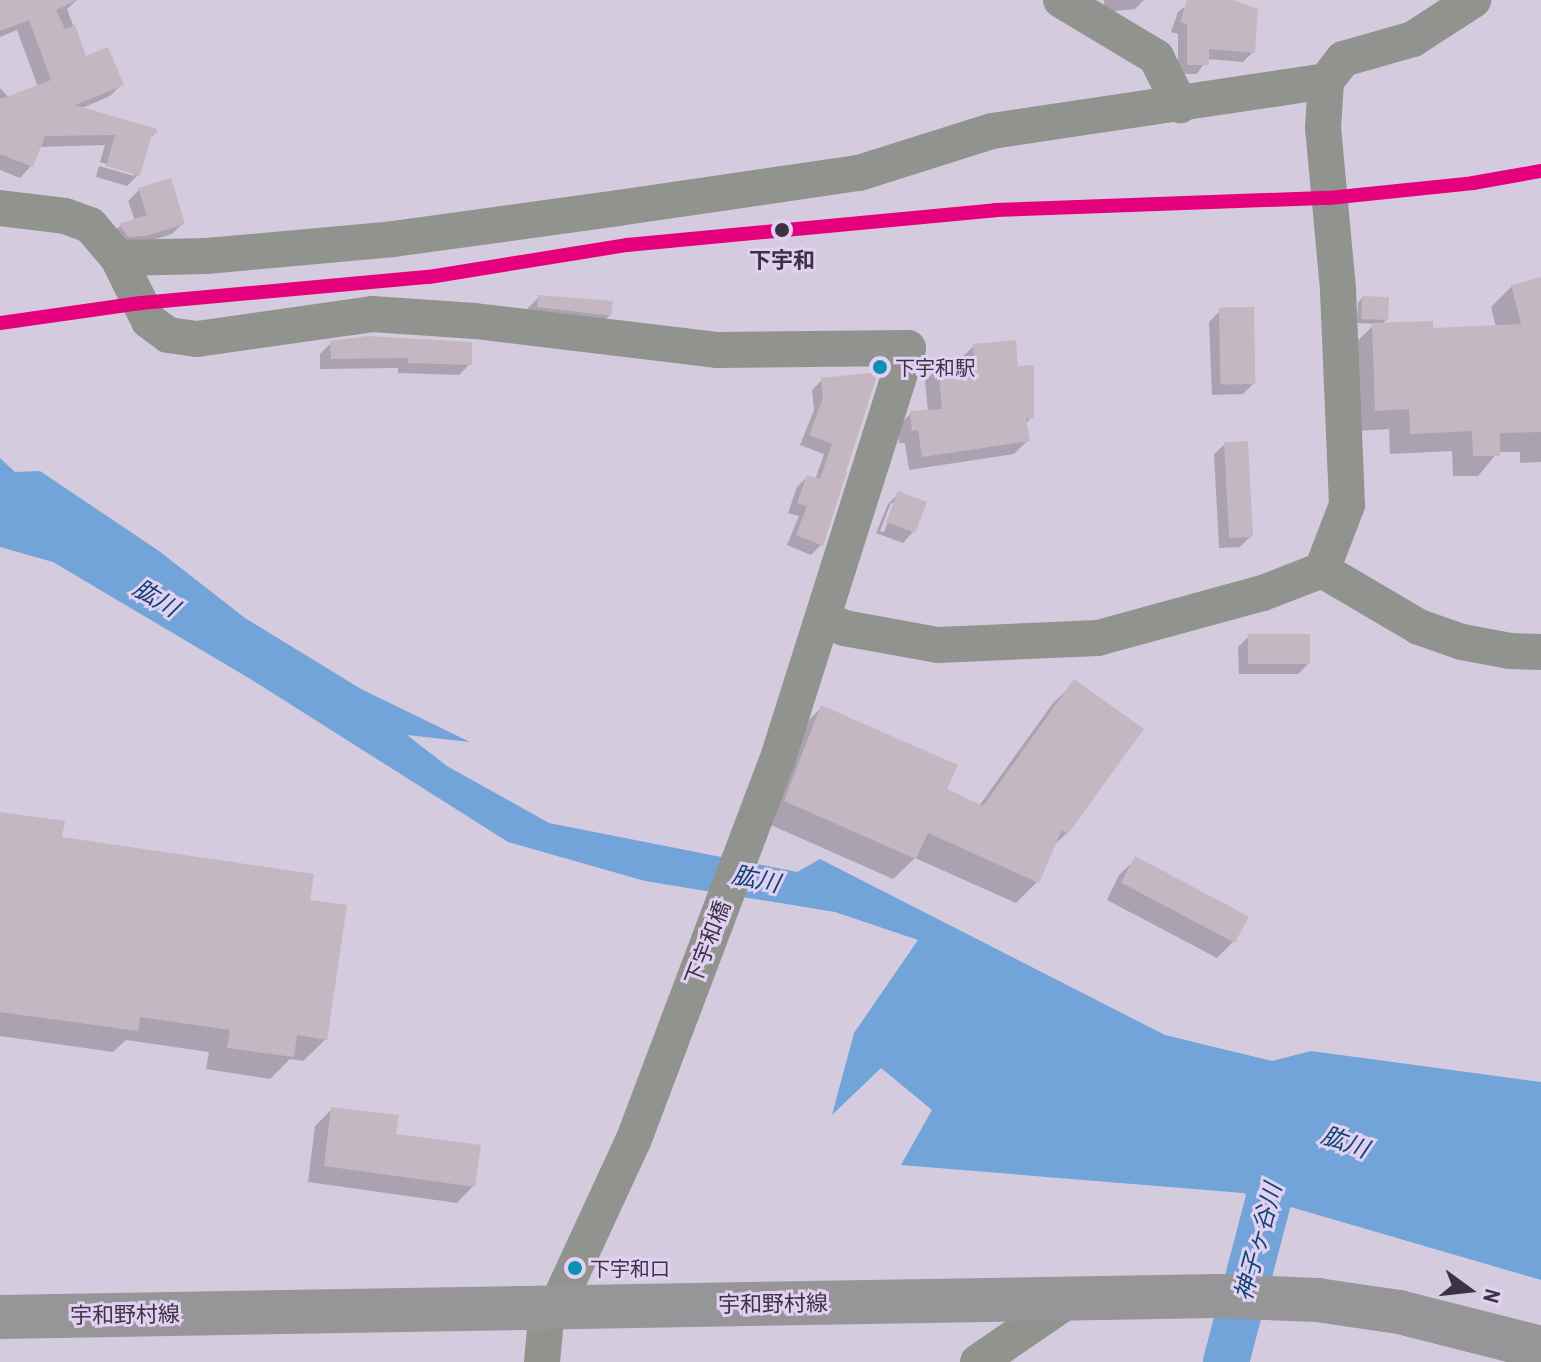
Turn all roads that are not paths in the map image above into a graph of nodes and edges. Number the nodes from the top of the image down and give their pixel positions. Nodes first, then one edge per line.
1 (1061, 0) edge
2 (1473, 0) edge
3 (1326, 81) junction
4 (1180, 105) junction
5 (0, 208) edge
6 (118, 258) junction
7 (1322, 570) junction
8 (823, 618) junction
9 (1541, 652) edge
10 (1070, 1299) junction
11 (552, 1308) junction
12 (0, 1317) edge
13 (1541, 1348) edge
14 (542, 1362) edge
15 (978, 1362) edge

1 - 4 street
2 - 3 street
3 - 4 street
3 - 7 street
4 - 6 street
5 - 6 street
6 - 8 street, 下宇和橋
7 - 8 street
7 - 9 street
8 - 11 street, 下宇和橋
10 - 11 main road, 宇和野村線
10 - 13 main road, 宇和野村線
10 - 15 street
11 - 12 main road, 宇和野村線
11 - 14 street, 下宇和橋

